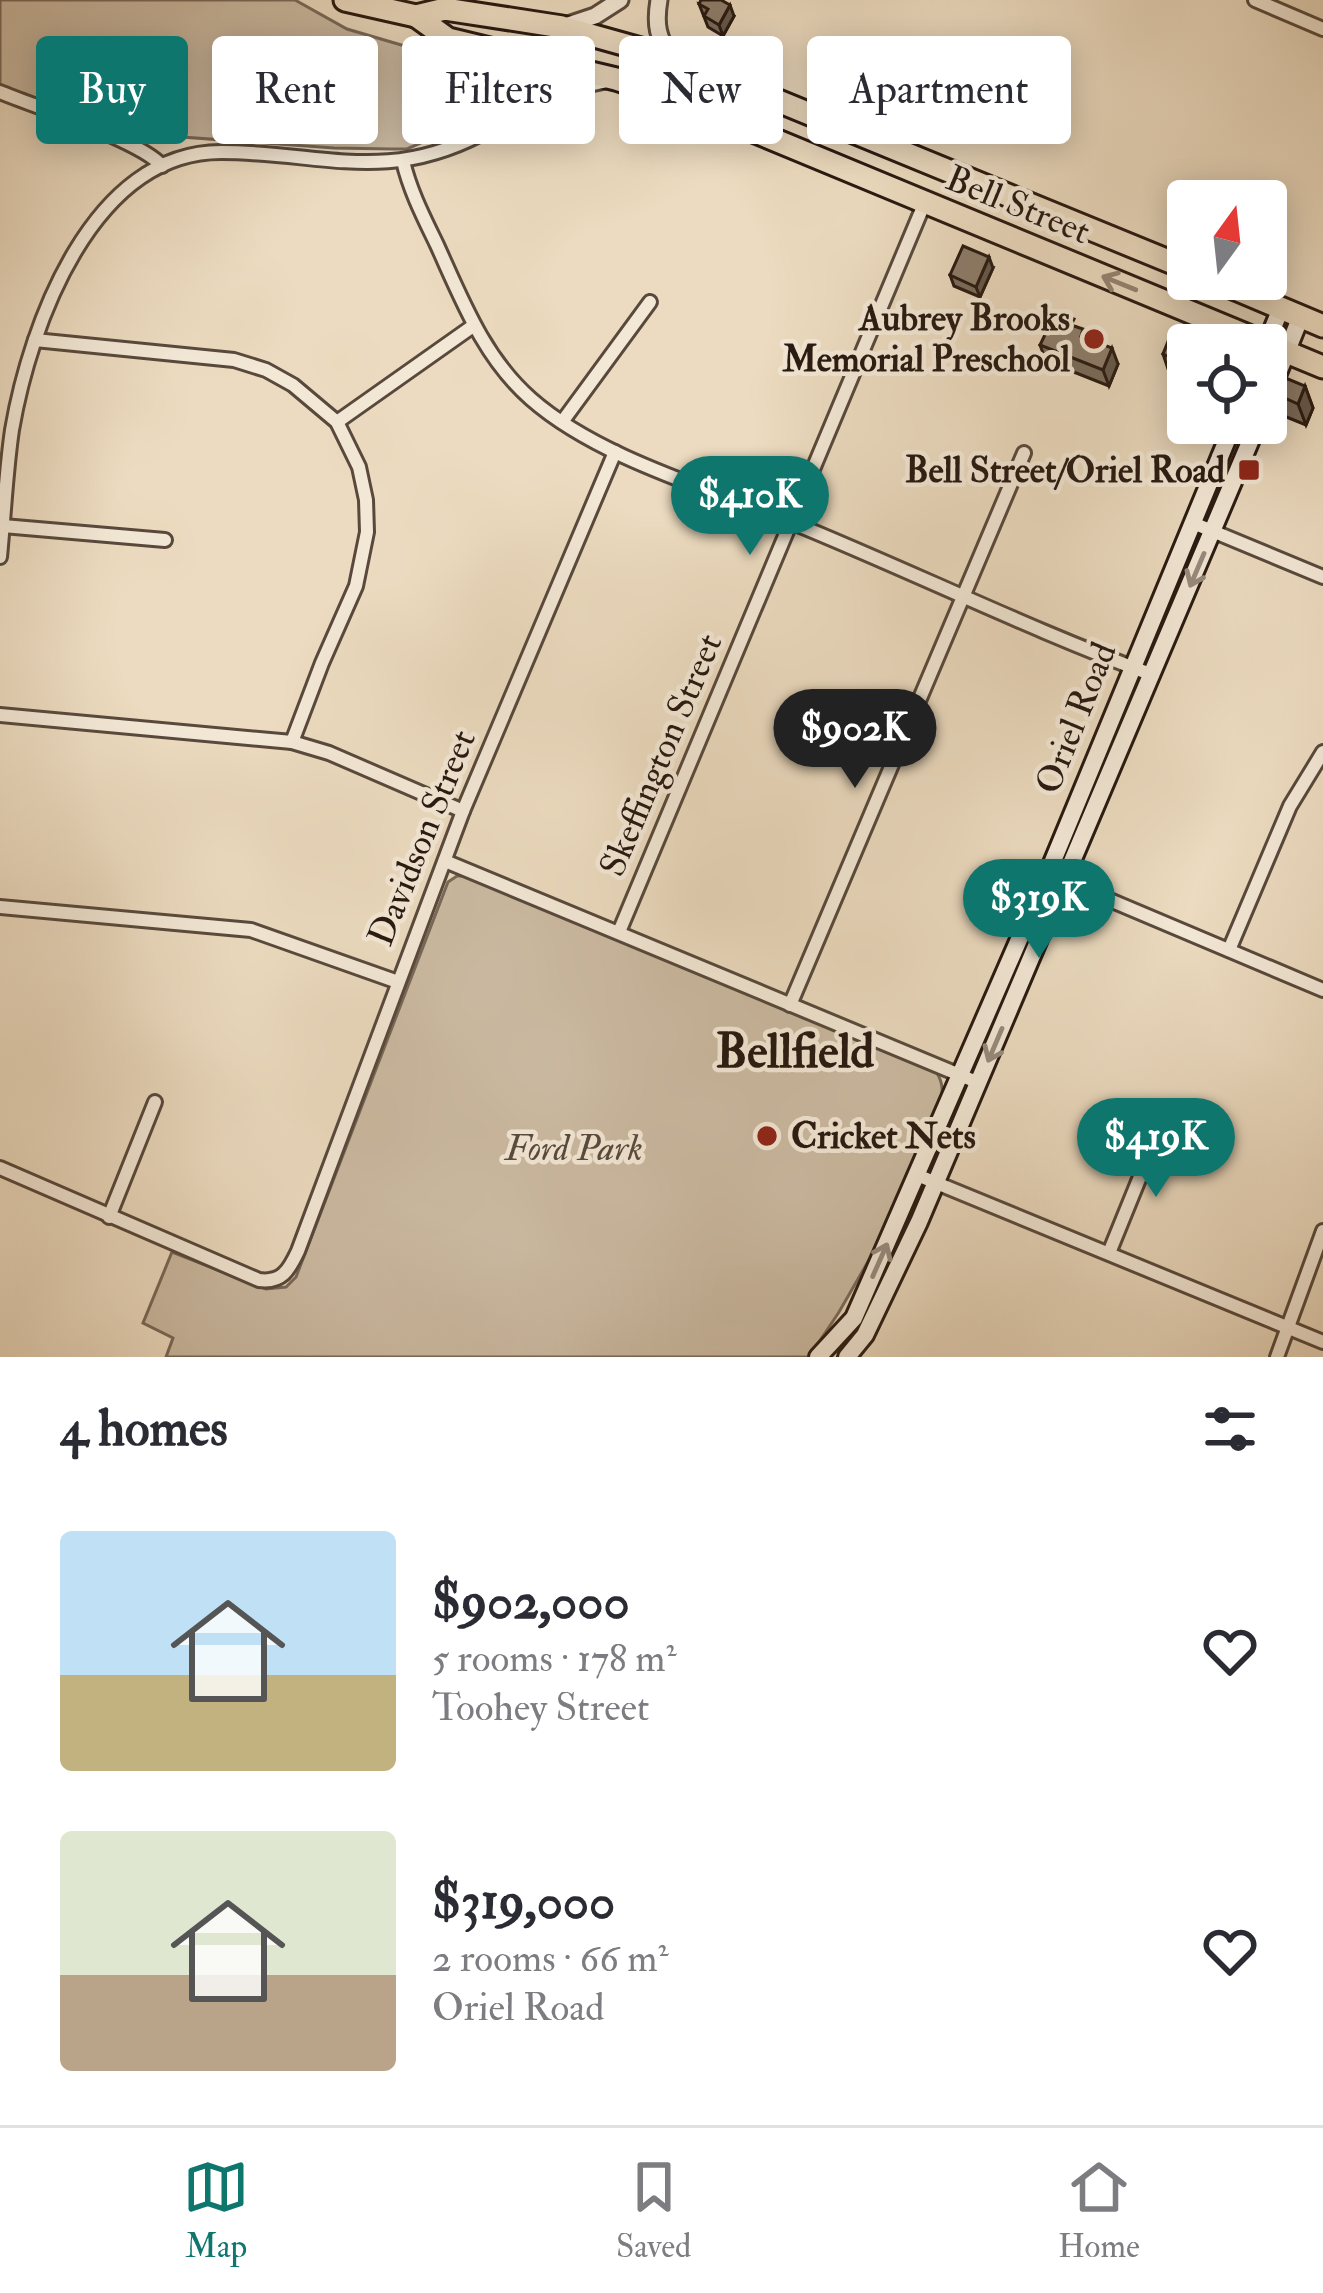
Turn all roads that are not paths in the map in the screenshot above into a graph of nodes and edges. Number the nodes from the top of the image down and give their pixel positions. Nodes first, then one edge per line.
1 (345, 0) edge
2 (620, 0) edge
3 (658, 0) edge
4 (1255, 0) edge
5 (416, 16) junction
6 (562, 27) junction
7 (1323, 29) edge
8 (444, 36) edge
9 (659, 36) edge
10 (619, 43) edge
11 (595, 74) edge
12 (616, 79) junction
13 (619, 80) edge
14 (595, 84) edge
15 (0, 92) edge
16 (783, 101) edge
17 (462, 144) edge
18 (783, 144) edge
19 (403, 161) junction
20 (163, 166) junction
21 (925, 202) junction
22 (1167, 260) edge
23 (1262, 300) edge
24 (650, 302) dead end
25 (1291, 312) junction
26 (1218, 324) edge
27 (1285, 324) edge
28 (473, 326) junction
29 (1323, 326) edge
30 (34, 340) junction
31 (1287, 353) edge
32 (1323, 368) edge
33 (337, 422) junction
34 (562, 422) junction
35 (1225, 444) edge
36 (1249, 444) edge
37 (615, 452) junction
38 (1024, 453) dead end
39 (791, 522) junction
40 (1193, 523) junction
41 (3, 526) edge
42 (1213, 531) junction
43 (165, 540) dead end
44 (0, 557) edge
45 (1323, 577) edge
46 (964, 595) junction
47 (1131, 667) junction
48 (1153, 675) junction
49 (0, 715) edge
50 (292, 742) junction
51 (1323, 752) edge
52 (463, 811) junction
53 (445, 861) junction
54 (1056, 877) junction
55 (0, 908) edge
56 (619, 932) junction
57 (1229, 950) junction
58 (398, 982) junction
59 (1323, 990) edge
60 (790, 1005) junction
61 (960, 1075) junction
62 (980, 1083) junction
63 (155, 1102) dead end
64 (1159, 1130) dead end
65 (0, 1168) edge
66 (917, 1175) junction
67 (935, 1184) junction
68 (109, 1217) junction
69 (1323, 1231) edge
70 (1109, 1253) junction
71 (1288, 1327) junction
72 (1323, 1342) edge
73 (818, 1357) edge
74 (848, 1357) edge
75 (1276, 1357) edge

1 - 5 highway, Bell Street
2 - 6 street
3 - 9 street
4 - 7 street
5 - 6 highway, Bell Street
5 - 8 highway, Bell Street
6 - 10 highway, Bell Street
11 - 12 highway, Bell Street
12 - 13 highway, Bell Street
12 - 14 street
15 - 20 street
16 - 22 highway, Bell Street
17 - 19 street
18 - 21 highway, Bell Street
19 - 20 street
19 - 28 street
20 - 30 street
26 -> 21 highway, Bell Street
21 - 39 street, Skeffington Street
23 - 25 highway
24 - 34 street
25 - 27 main road
25 - 29 highway
28 - 33 street
28 - 34 street
30 - 33 street
30 - 41 street
31 - 32 highway, Bell Street
33 - 50 street
34 - 37 street
35 - 40 main road, Oriel Road
36 - 42 main road, Oriel Road
37 - 39 street
37 - 52 street, Davidson Street
38 - 46 street
39 - 46 street
39 - 56 street, Skeffington Street
40 - 42 street
40 - 47 main road, Oriel Road
41 - 43 street
41 - 44 street
42 - 45 street
42 -> 48 main road, Oriel Road
46 - 47 street
46 - 60 street
47 - 48 street
47 - 54 main road, Oriel Road
48 - 54 main road, Oriel Road
49 - 50 street
50 - 52 street
51 - 57 street
52 - 53 street, Davidson Street
53 - 56 street
53 - 58 street, Davidson Street
54 - 57 street
54 - 61 main road, Oriel Road
54 -> 62 main road, Oriel Road
55 - 58 street
56 - 60 street
57 - 59 street
58 - 68 street, Davidson Street
60 - 61 street
61 - 62 street
61 - 66 main road, Oriel Road
62 - 67 main road, Oriel Road
63 - 68 street
64 - 70 street
65 - 68 street
66 - 67 street
73 -> 66 main road, Oriel Road
67 - 70 street
67 - 74 main road, Oriel Road
69 - 71 street
70 - 71 street
71 - 72 street
71 - 75 street

